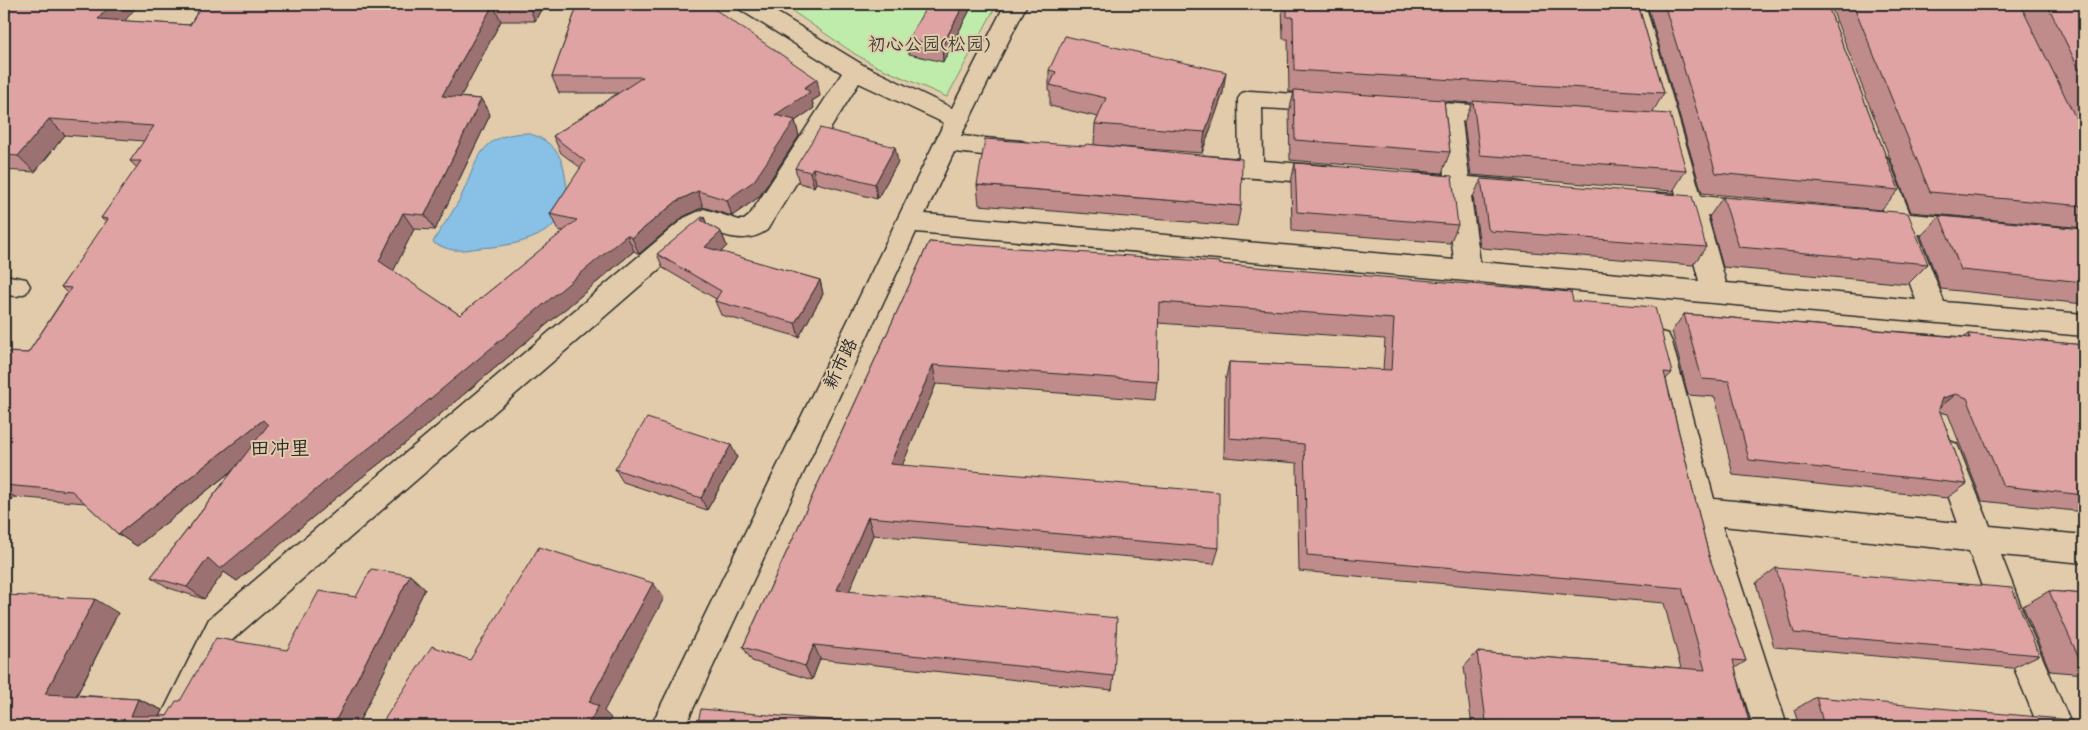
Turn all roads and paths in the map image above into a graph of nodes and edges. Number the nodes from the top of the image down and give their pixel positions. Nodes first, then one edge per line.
1 (747, 4) edge
2 (1016, 4) edge
3 (1634, 4) edge
4 (855, 71) junction
5 (1350, 105) edge
6 (1390, 108) edge
7 (1449, 112) junction
8 (1526, 116) edge
9 (951, 132) junction
10 (1870, 140) edge
11 (1044, 152) edge
12 (1182, 163) edge
13 (1251, 169) junction
14 (1349, 177) edge
15 (1389, 180) edge
16 (1458, 186) junction
17 (1536, 192) edge
18 (1633, 200) edge
19 (1692, 204) junction
20 (1781, 212) edge
21 (1851, 218) edge
22 (909, 222) junction
23 (1901, 223) junction
24 (1988, 230) edge
25 (1468, 270) junction
26 (1644, 285) junction
27 (1716, 293) junction
28 (1934, 311) junction
29 (2084, 326) edge
30 (1936, 424) edge
31 (1702, 511) junction
32 (1979, 539) junction
33 (2084, 549) edge
34 (173, 726) edge
35 (668, 726) edge
36 (1770, 726) edge
37 (2055, 726) edge

1 - 4 street
2 - 9 street, 新市路
3 - 19 street
4 - 9 street
4 - 34 street
5 - 13 street
6 - 7 street
7 - 8 street
7 - 16 street
9 - 11 street
9 - 22 street, 新市路
10 - 23 street
12 - 13 street
13 - 14 street
15 - 16 street
16 - 17 street
16 - 25 street
18 - 19 street
19 - 20 street
19 - 27 street
21 - 23 street
22 - 25 street
22 - 35 street, 新市路
23 - 24 street
23 - 28 street
25 - 26 street
26 - 27 street
26 - 31 street
27 - 28 street
28 - 29 street
30 - 32 street
31 - 32 street
31 - 36 street
32 - 33 street
32 - 37 street

